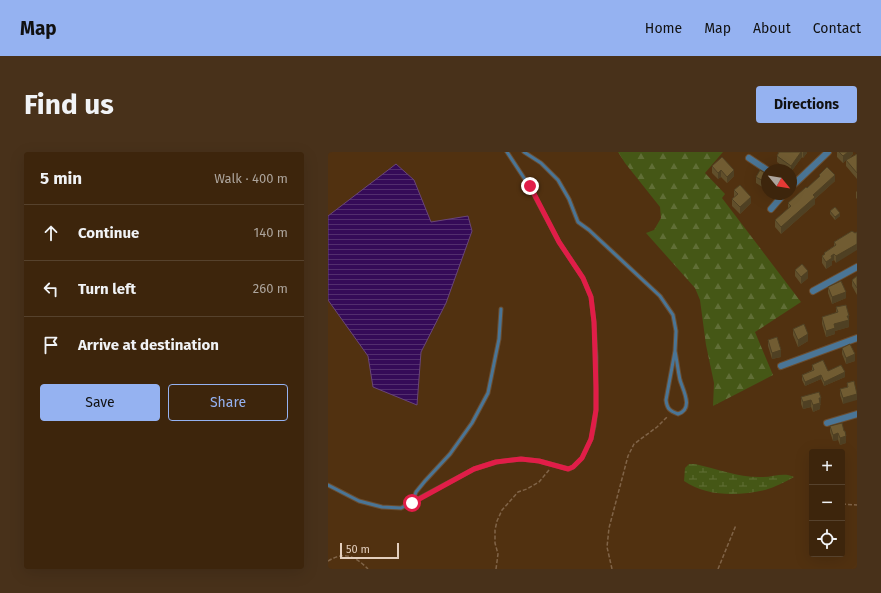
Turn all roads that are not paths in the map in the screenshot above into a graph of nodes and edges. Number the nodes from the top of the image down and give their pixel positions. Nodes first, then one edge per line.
1 (508, 152) edge
2 (524, 152) edge
3 (828, 152) edge
4 (749, 158) dead end
5 (761, 166) edge
6 (797, 180) edge
7 (779, 200) edge
8 (771, 210) dead end
9 (857, 268) edge
10 (814, 291) dead end
11 (501, 310) dead end
12 (857, 338) edge
13 (675, 351) junction
14 (781, 366) dead end
15 (857, 414) edge
16 (827, 423) dead end
17 (328, 485) edge
18 (412, 503) junction

1 - 18 lane
2 - 13 lane
3 - 6 street
4 - 5 street
7 - 8 street
9 - 10 street
11 - 18 lane
12 - 14 street
13 - 13 lane
15 - 16 street
17 - 18 lane

